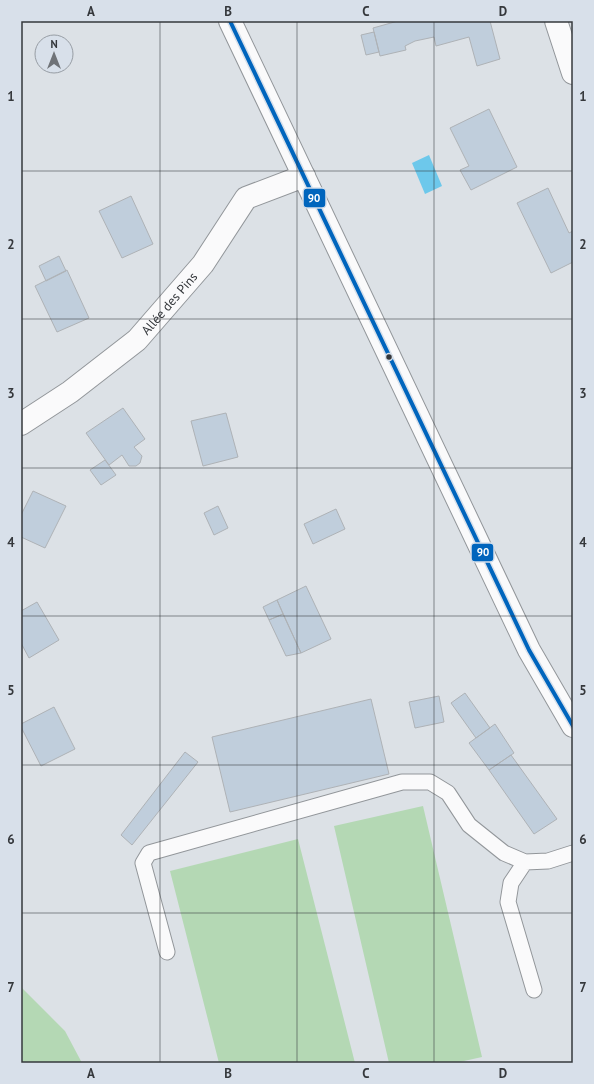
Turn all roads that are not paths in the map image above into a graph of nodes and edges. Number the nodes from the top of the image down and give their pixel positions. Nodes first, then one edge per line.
1 (230, 21) edge
2 (556, 21) edge
3 (573, 73) edge
4 (304, 176) junction
5 (21, 424) edge
6 (573, 726) edge
7 (573, 853) edge
8 (525, 862) junction
9 (167, 952) dead end
10 (534, 990) dead end

1 - 4 main road
2 - 3 main road
4 - 5 main road, Allée des Pins
4 - 6 main road
7 - 8 lane
8 - 9 lane
8 - 10 lane

